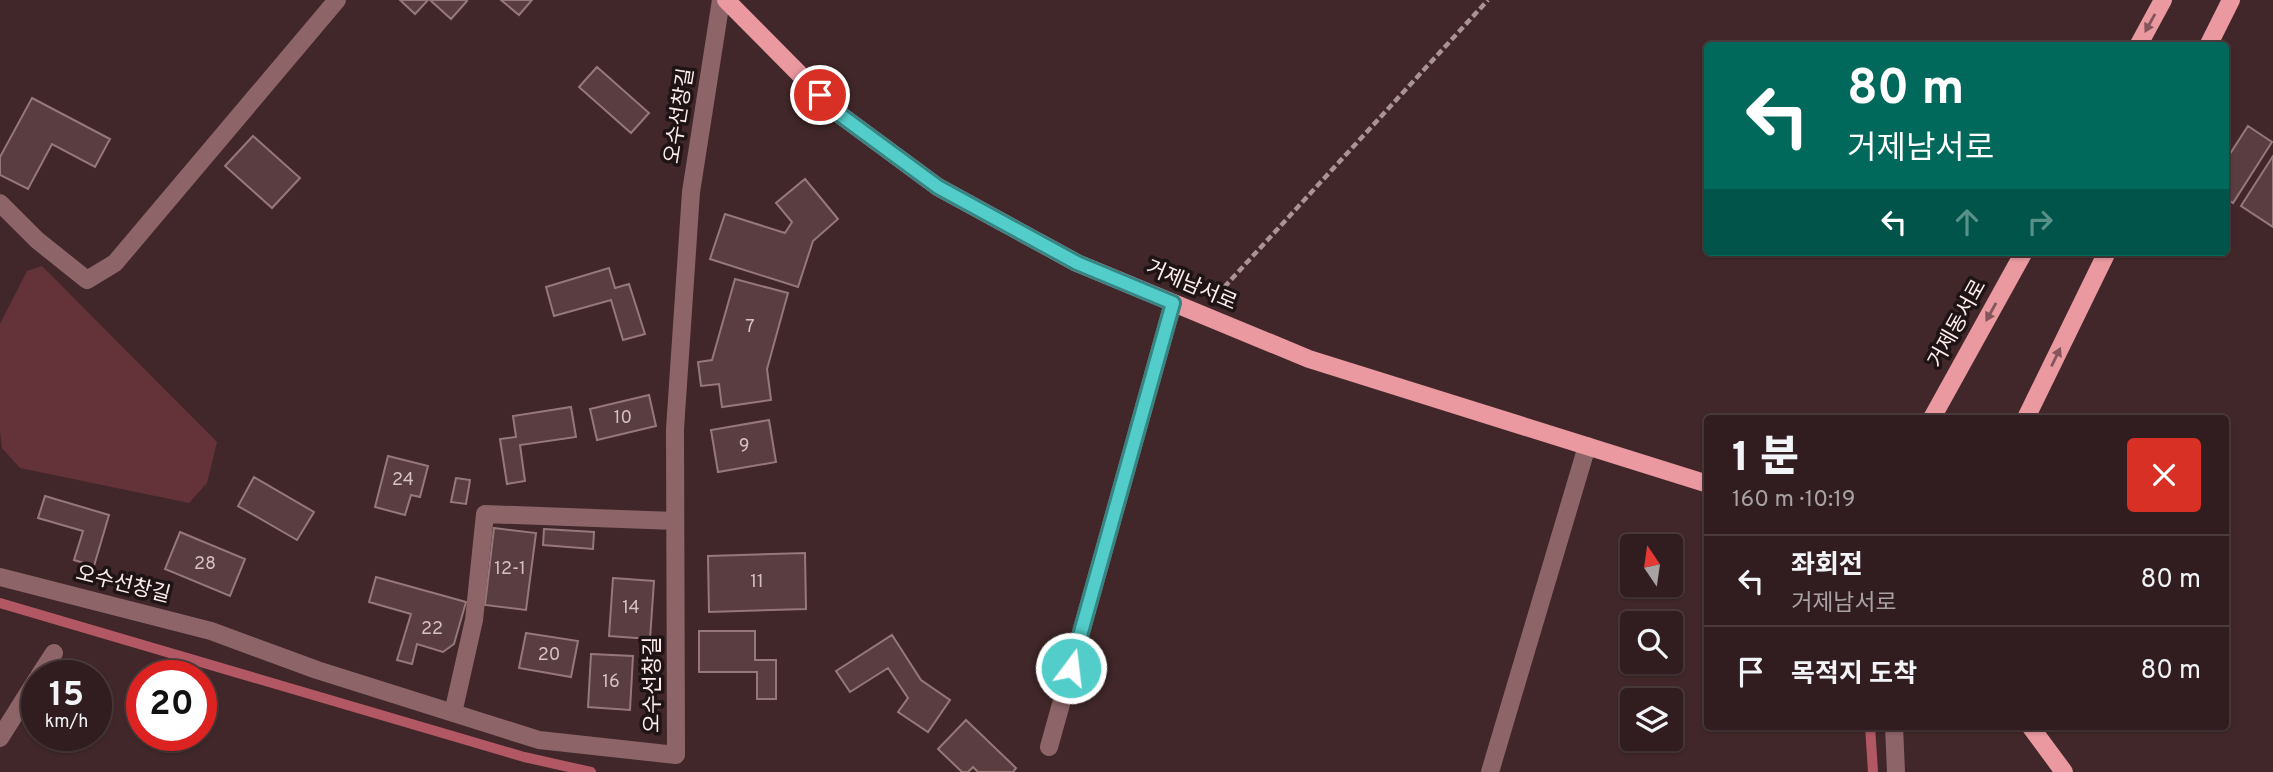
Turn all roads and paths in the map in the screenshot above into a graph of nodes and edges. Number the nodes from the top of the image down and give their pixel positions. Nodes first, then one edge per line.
1 (337, 0) edge
2 (723, 0) edge
3 (1488, 0) edge
4 (2163, 0) edge
5 (2231, 3) edge
6 (2140, 42) edge
7 (2210, 42) edge
8 (0, 203) edge
9 (2022, 256) edge
10 (2105, 256) edge
11 (1173, 303) junction
12 (1200, 314) junction
13 (1952, 382) junction
14 (1922, 415) edge
15 (1934, 415) edge
16 (2027, 415) edge
17 (1587, 446) junction
18 (1704, 483) edge
19 (675, 521) junction
20 (0, 577) edge
21 (54, 653) dead end
22 (49, 660) edge
23 (21, 704) edge
24 (453, 713) junction
25 (1894, 730) edge
26 (2033, 730) edge
27 (0, 738) edge
28 (1049, 747) dead end
29 (674, 764) edge
30 (1490, 772) edge
31 (1896, 772) edge
32 (2064, 772) edge

1 - 8 street
2 - 11 main road, 거제남서로
2 - 19 street, 오수선창길
3 - 12 path
4 -> 6 main road
5 - 7 main road
9 -> 13 main road, 거제동서로
16 -> 10 main road
11 - 12 main road, 거제남서로
11 - 28 street
12 - 17 main road, 거제남서로
13 - 14 main road
13 - 15 main road, 거제동서로
17 - 18 main road, 거제남서로
17 - 30 street
19 - 24 street
19 - 29 street, 오수선창길
20 - 24 street, 오수선창길
21 - 22 street
23 - 27 street
24 - 29 street, 오수선창길
25 - 31 street
26 - 32 main road

